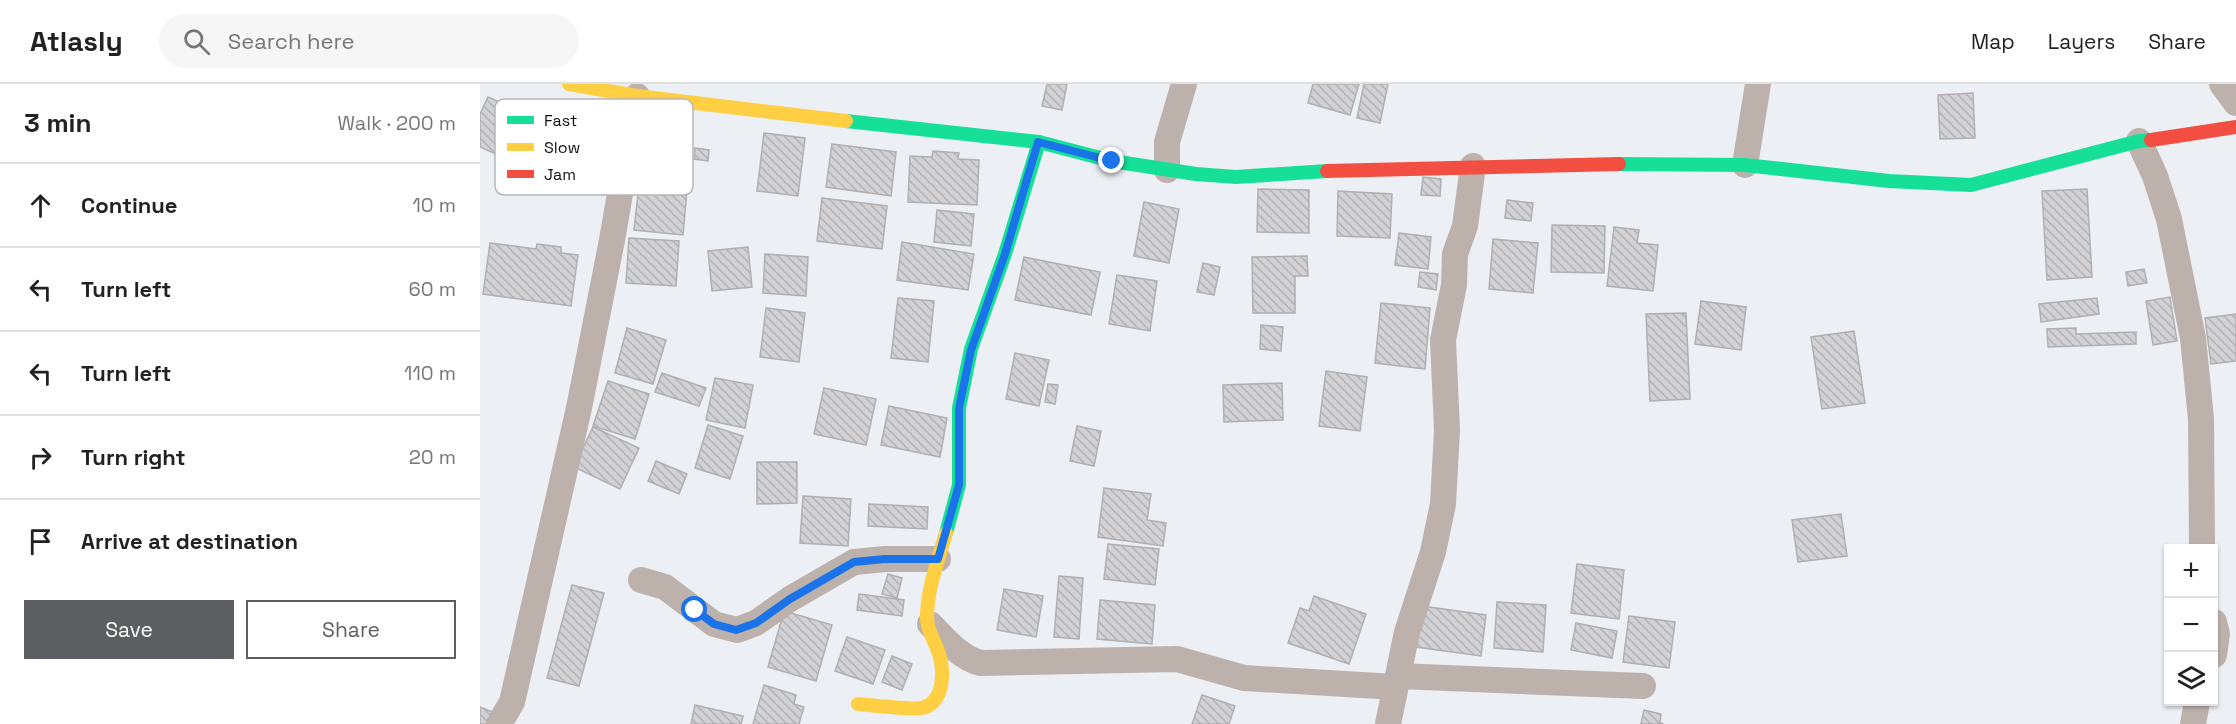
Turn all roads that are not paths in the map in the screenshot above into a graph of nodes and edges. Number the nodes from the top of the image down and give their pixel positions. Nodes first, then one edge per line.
1 (569, 84) edge
2 (1184, 84) edge
3 (1758, 84) edge
4 (2222, 84) edge
5 (637, 96) junction
6 (636, 99) edge
7 (661, 99) edge
8 (693, 103) edge
9 (2236, 103) edge
10 (2236, 127) edge
11 (2139, 141) junction
12 (1038, 142) junction
13 (1745, 165) junction
14 (1473, 166) junction
15 (1167, 170) junction
16 (620, 195) edge
17 (2202, 544) edge
18 (938, 559) junction
19 (641, 580) dead end
20 (927, 621) junction
21 (1397, 682) junction
22 (1643, 686) dead end
23 (858, 704) dead end
24 (2196, 706) edge
25 (499, 724) edge
26 (1388, 724) edge
27 (2193, 724) edge

1 - 5 street
2 - 15 street
3 - 13 street
4 - 9 street
5 - 6 street
5 - 7 street
8 - 12 street
10 - 11 street
11 - 13 street
11 - 17 street
12 - 15 street
12 - 18 street
13 - 14 street
14 - 15 street
14 - 21 street
16 - 25 street
18 - 19 street
18 - 20 street
20 - 21 street
20 - 23 street
21 - 22 street
21 - 26 street
24 - 27 street

